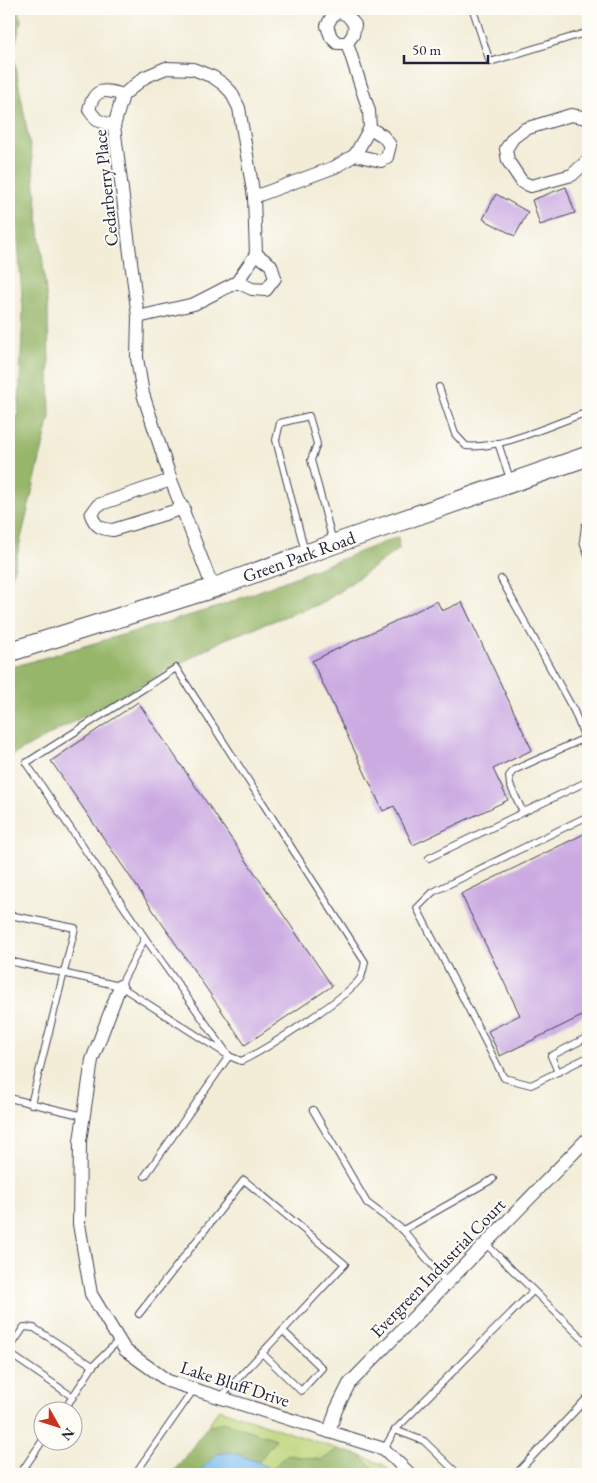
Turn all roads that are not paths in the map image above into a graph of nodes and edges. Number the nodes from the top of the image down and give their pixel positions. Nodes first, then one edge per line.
1 (476, 9) edge
2 (588, 32) edge
3 (347, 43) dead end
4 (123, 95) junction
5 (588, 118) edge
6 (114, 126) junction
7 (370, 128) junction
8 (355, 155) junction
9 (588, 160) edge
10 (254, 197) junction
11 (256, 254) junction
12 (236, 282) junction
13 (138, 317) junction
14 (439, 387) dead end
15 (588, 412) edge
16 (498, 443) junction
17 (588, 456) edge
18 (171, 480) junction
19 (511, 483) junction
20 (184, 508) junction
21 (588, 525) edge
22 (334, 544) junction
23 (306, 554) junction
24 (588, 556) edge
25 (501, 579) dead end
26 (213, 588) junction
27 (9, 652) edge
28 (585, 738) junction
29 (588, 746) edge
30 (588, 781) edge
31 (523, 812) junction
32 (588, 816) edge
33 (429, 858) dead end
34 (9, 915) edge
35 (145, 938) junction
36 (9, 961) edge
37 (64, 974) junction
38 (120, 986) junction
39 (588, 1037) edge
40 (229, 1056) junction
41 (588, 1057) edge
42 (558, 1072) junction
43 (9, 1098) edge
44 (30, 1104) junction
45 (313, 1110) dead end
46 (84, 1116) junction
47 (588, 1138) edge
48 (145, 1176) dead end
49 (493, 1179) dead end
50 (404, 1230) junction
51 (486, 1244) junction
52 (447, 1284) junction
53 (533, 1291) junction
54 (139, 1314) dead end
55 (284, 1331) junction
56 (119, 1340) junction
57 (588, 1344) edge
58 (262, 1353) junction
59 (93, 1366) junction
60 (194, 1389) junction
61 (73, 1397) junction
62 (588, 1397) edge
63 (220, 1398) junction
64 (71, 1400) edge
65 (396, 1430) junction
66 (329, 1432) junction
67 (384, 1449) junction
68 (36, 1450) edge
69 (588, 1467) edge
70 (20, 1474) edge
71 (136, 1474) edge
72 (410, 1474) edge
73 (458, 1474) edge
74 (516, 1474) edge
75 (581, 1474) edge

1 - 2 lane
3 - 7 street
4 - 6 street, Cedarberry Place
4 - 6 street
4 - 10 street
5 - 9 street
6 - 13 street, Cedarberry Place
7 - 8 street
7 - 8 street
8 - 10 street
10 - 11 street
11 - 12 street
11 - 12 street
12 - 13 street
13 - 18 street, Cedarberry Place
14 - 16 lane
15 - 16 lane
16 - 19 lane
17 - 19 street, Green Park Road
18 - 20 street, Cedarberry Place
18 - 20 street
19 - 22 street, Green Park Road
20 - 26 street, Cedarberry Place
21 - 24 lane
22 - 23 street, Green Park Road
22 - 23 lane
23 - 26 street, Green Park Road
25 - 28 lane
26 - 27 street, Green Park Road
28 - 29 lane
28 - 31 lane
30 - 31 lane
31 - 33 lane
32 - 42 lane
34 - 37 lane
35 - 38 lane
35 - 40 lane
35 - 40 lane
36 - 37 lane
37 - 38 lane
37 - 44 lane
38 - 40 lane
38 - 46 street, Lake Bluff Drive
39 - 42 lane
40 - 48 lane
41 - 42 lane
43 - 44 lane
44 - 46 lane
45 - 50 lane
46 - 56 street, Lake Bluff Drive
47 - 51 street, Evergreen Industrial Court
49 - 50 lane
50 - 52 lane
51 - 52 street, Evergreen Industrial Court
51 - 53 lane
52 - 66 street, Evergreen Industrial Court
53 - 57 lane
53 - 65 lane
54 - 55 lane
55 - 58 lane
55 - 58 lane
56 - 59 lane
56 - 60 street, Lake Bluff Drive
58 - 63 lane
59 - 61 lane
59 - 61 lane
60 - 63 street, Lake Bluff Drive
60 - 71 lane
61 - 64 lane
62 - 74 lane
63 - 66 street, Lake Bluff Drive
65 - 67 lane
65 - 73 lane
66 - 67 street, Lake Bluff Drive
67 - 72 street, Lake Bluff Drive
68 - 70 lane
69 - 75 lane

